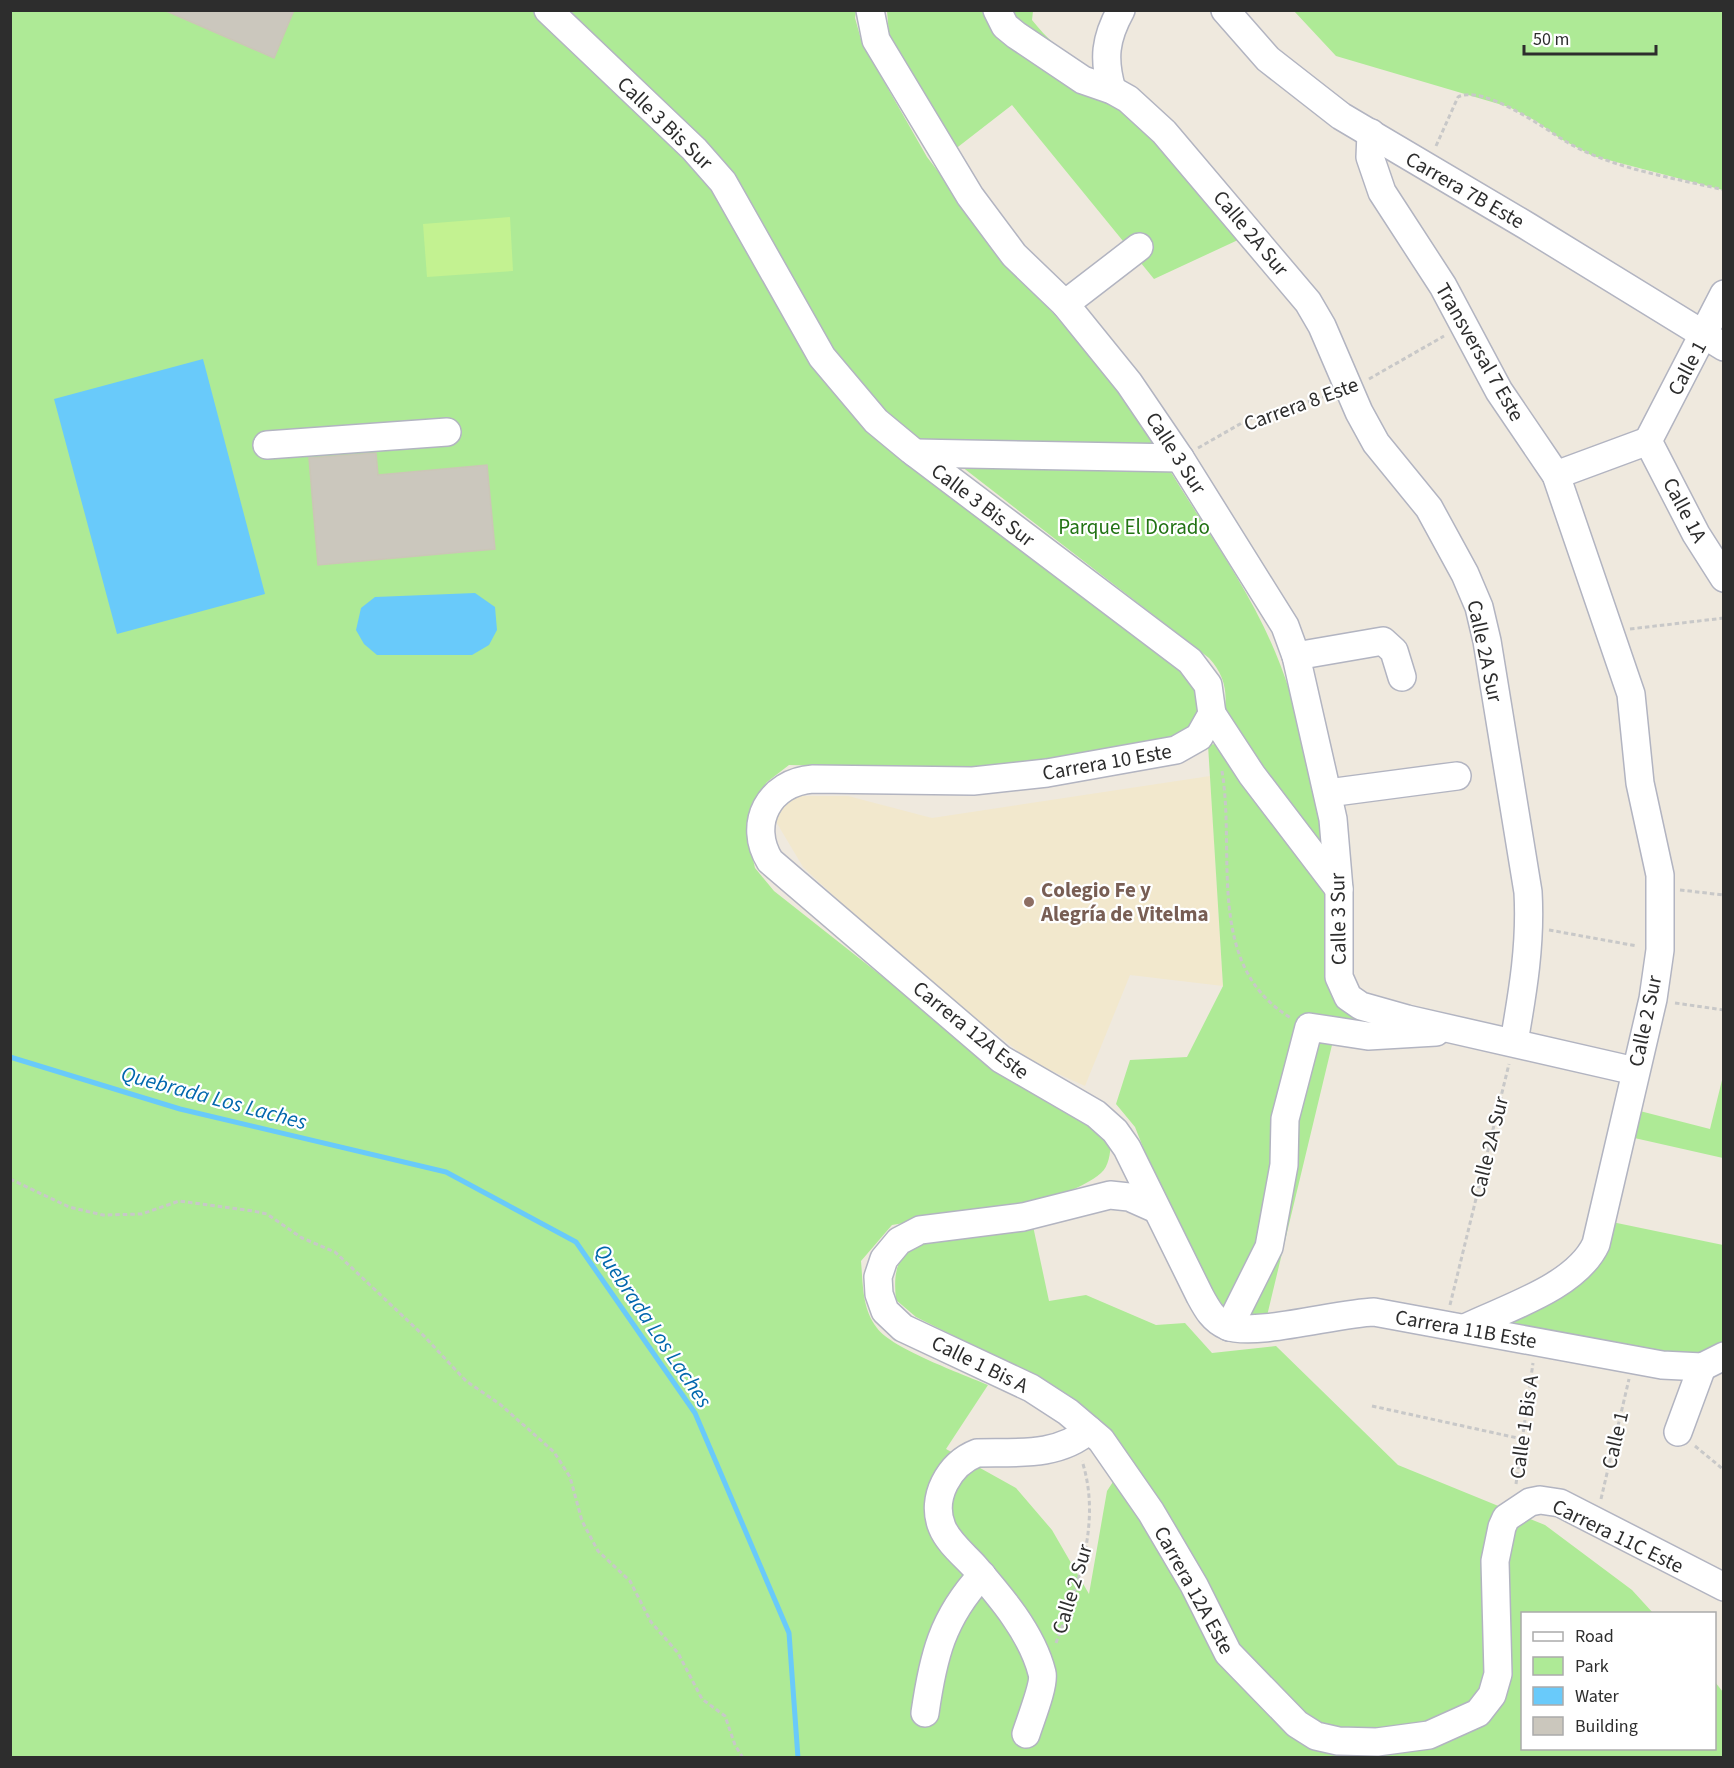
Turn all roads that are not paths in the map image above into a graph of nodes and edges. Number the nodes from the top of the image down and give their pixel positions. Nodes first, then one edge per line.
1 (548, 10) edge
2 (870, 10) edge
3 (997, 10) edge
4 (1121, 10) edge
5 (1225, 10) edge
6 (1112, 90) junction
7 (1371, 133) junction
8 (1139, 247) dead end
9 (1724, 294) edge
10 (1065, 304) junction
11 (1714, 342) edge
12 (447, 432) dead end
13 (1648, 441) junction
14 (267, 445) dead end
15 (915, 453) junction
16 (1180, 458) junction
17 (1556, 475) junction
18 (1724, 578) edge
19 (1612, 636) joint
20 (1296, 656) junction
21 (1402, 677) dead end
22 (1212, 714) junction
23 (1457, 776) dead end
24 (1328, 793) junction
25 (773, 796) joint
26 (1339, 890) junction
27 (1464, 1033) junction
28 (1514, 1042) junction
29 (1635, 1071) junction
30 (1127, 1148) junction
31 (1101, 1196) junction
32 (1156, 1209) junction
33 (1229, 1327) junction
34 (1455, 1327) junction
35 (1713, 1361) edge
36 (1678, 1432) road end
37 (1082, 1436) junction
38 (1512, 1513) joint
39 (982, 1575) junction
40 (1724, 1587) edge
41 (925, 1713) dead end
42 (1026, 1734) dead end

1 - 15 street, Calle 3 Bis Sur
2 - 10 street, Calle 3 Sur
3 - 6 street, Calle 2A Sur
4 - 6 street
5 - 7 street, Carrera 7B Este
6 - 28 street, Calle 2A Sur
7 - 11 street, Carrera 7B Este
7 - 17 street, Transversal 7 Este
8 - 10 street
9 - 11 street, Calle 1
10 - 16 street, Calle 3 Sur
11 - 13 street, Calle 1
12 - 14 street
13 - 17 street
13 - 18 street, Calle 1A
15 - 16 street
15 - 22 street, Calle 3 Bis Sur
16 - 20 street, Calle 3 Sur
17 - 19 street, Transversal 7 Este
19 - 29 street, Calle 2 Sur
20 - 21 street
20 - 24 street, Calle 3 Sur
22 - 25 street, Carrera 10 Este
22 - 26 street
23 - 24 street
24 - 26 street, Calle 3 Sur
25 - 30 street, Carrera 12A Este
26 - 27 street, Calle 3 Sur
27 - 28 street
27 - 33 street
28 - 29 street
29 - 34 street, Calle 2 Sur
30 - 31 street
30 - 32 street, Carrera 12A Este
31 - 32 street
31 - 37 street, Calle 1 Bis A
32 - 33 street, Carrera 12A Este
33 - 34 street, Carrera 11B Este
34 - 35 street, Carrera 11B Este
35 - 36 street
37 - 38 street, Carrera 12A Este
37 - 39 street
38 - 40 street, Carrera 11C Este
39 - 41 street
39 - 42 street

